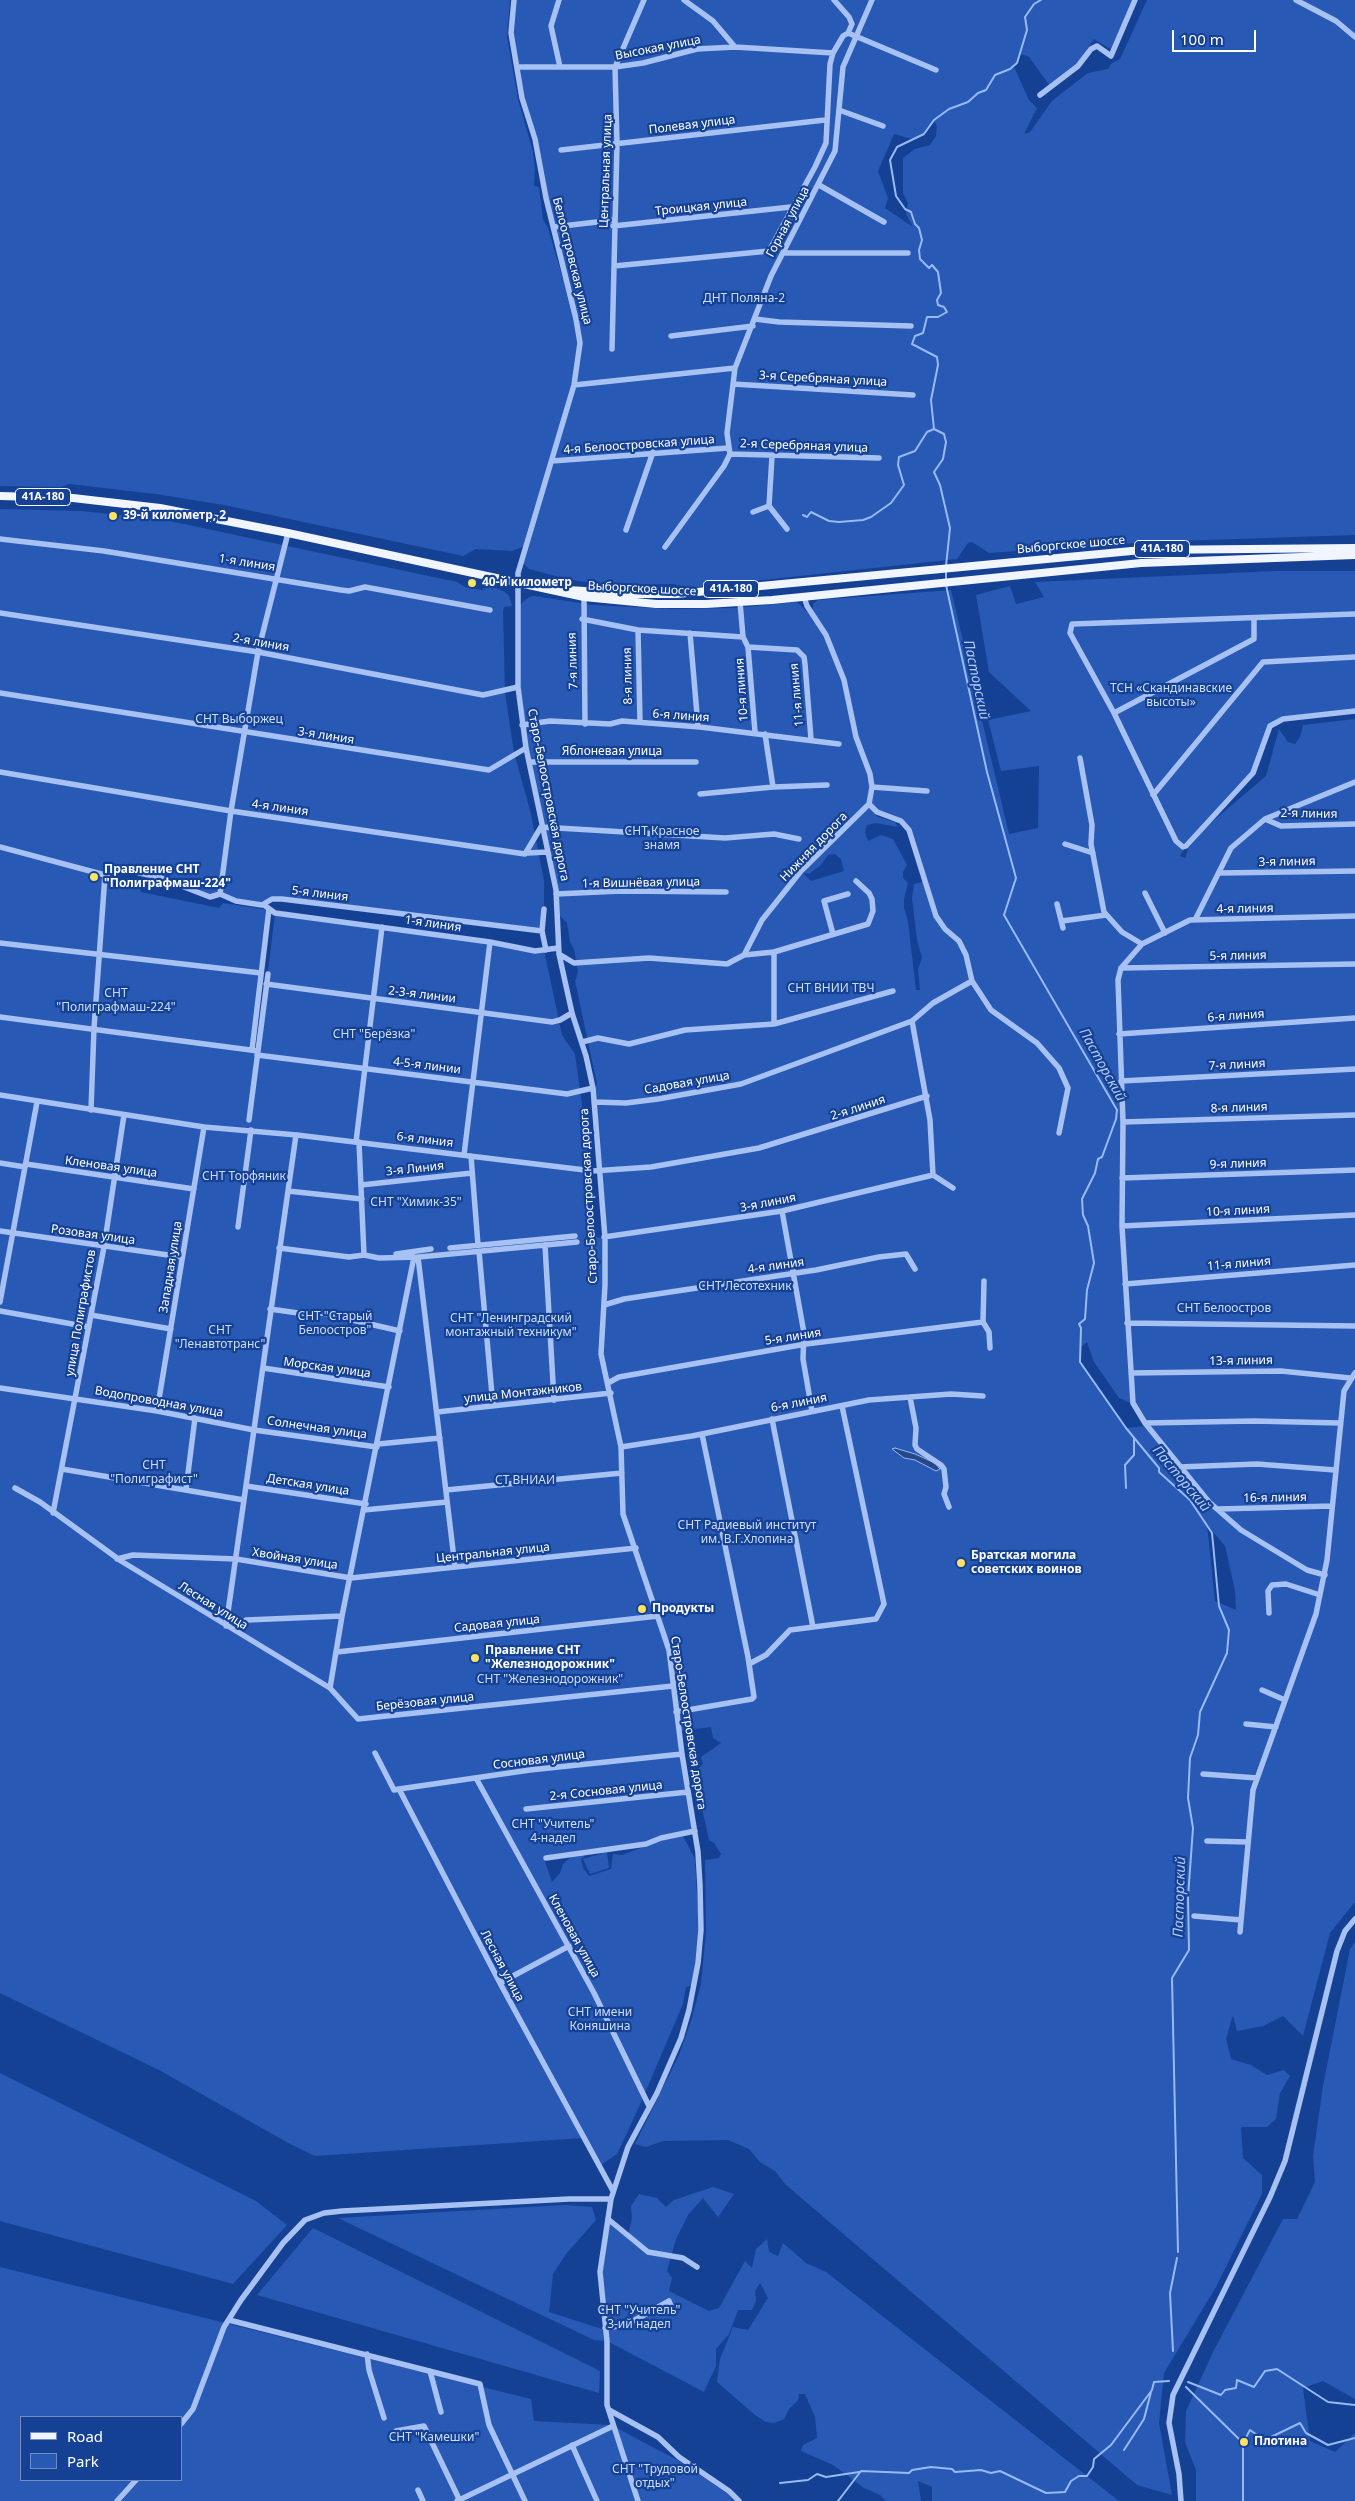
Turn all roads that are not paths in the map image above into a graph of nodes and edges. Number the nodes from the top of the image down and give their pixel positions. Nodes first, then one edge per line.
1 (514, 0) edge
2 (559, 0) edge
3 (644, 0) edge
4 (684, 0) edge
5 (834, 0) edge
6 (872, 0) edge
7 (1135, 0) edge
8 (1296, 0) edge
9 (848, 33) junction
10 (857, 36) junction
11 (1355, 37) edge
12 (735, 47) junction
13 (833, 53) junction
14 (517, 67) junction
15 (560, 67) junction
16 (616, 67) junction
17 (936, 70) dead end
18 (1040, 95) dead end
19 (839, 110) junction
20 (825, 120) junction
21 (883, 126) dead end
22 (617, 144) junction
23 (561, 150) dead end
24 (819, 185) junction
25 (791, 207) junction
26 (884, 222) dead end
27 (614, 223) junction
28 (554, 227) junction
29 (783, 253) junction
30 (908, 253) dead end
31 (614, 266) junction
32 (755, 319) junction
33 (753, 326) junction
34 (911, 326) dead end
35 (671, 336) dead end
36 (612, 349) dead end
37 (735, 368) junction
38 (733, 384) junction
39 (574, 385) junction
40 (913, 395) dead end
41 (729, 451) junction
42 (652, 452) junction
43 (772, 456) junction
44 (879, 458) dead end
45 (552, 461) junction
46 (0, 496) edge
47 (769, 506) junction
48 (753, 512) dead end
49 (787, 529) dead end
50 (626, 530) dead end
51 (288, 533) junction
52 (0, 539) edge
53 (665, 547) dead end
54 (1355, 548) edge
55 (1355, 555) edge
56 (277, 578) junction
57 (517, 582) junction
58 (541, 588) junction
59 (804, 597) junction
60 (584, 598) junction
61 (740, 602) junction
62 (490, 610) dead end
63 (0, 613) edge
64 (1355, 614) edge
65 (582, 619) junction
66 (1254, 619) junction
67 (638, 630) junction
68 (690, 633) junction
69 (743, 637) junction
70 (748, 646) junction
71 (258, 652) junction
72 (1355, 657) edge
73 (518, 688) junction
74 (0, 693) edge
75 (1355, 711) edge
76 (1114, 713) junction
77 (640, 722) junction
78 (586, 724) junction
79 (522, 725) junction
80 (698, 726) junction
81 (755, 732) junction
82 (245, 733) junction
83 (765, 734) junction
84 (811, 739) junction
85 (839, 744) dead end
86 (526, 748) junction
87 (1080, 758) dead end
88 (529, 762) junction
89 (696, 762) dead end
90 (0, 772) edge
91 (1355, 782) edge
92 (827, 785) dead end
93 (773, 787) junction
94 (872, 787) junction
95 (927, 792) dead end
96 (700, 794) dead end
97 (1153, 795) junction
98 (869, 804) junction
99 (231, 810) junction
100 (1265, 819) junction
101 (1355, 824) edge
102 (541, 827) junction
103 (799, 839) dead end
104 (1065, 844) dead end
105 (0, 847) edge
106 (547, 852) junction
107 (528, 853) junction
108 (1093, 853) junction
109 (1355, 871) edge
110 (1219, 873) junction
111 (105, 875) junction
112 (856, 881) dead end
113 (726, 892) dead end
114 (1145, 893) dead end
115 (220, 894) junction
116 (556, 894) junction
117 (848, 894) dead end
118 (1058, 904) dead end
119 (267, 907) junction
120 (544, 909) dead end
121 (1106, 915) junction
122 (1355, 916) edge
123 (1195, 920) junction
124 (382, 928) junction
125 (542, 931) junction
126 (1165, 933) junction
127 (833, 934) junction
128 (0, 942) edge
129 (490, 942) junction
130 (1142, 944) junction
131 (748, 948) junction
132 (546, 950) junction
133 (559, 951) junction
134 (774, 952) junction
135 (754, 954) junction
136 (99, 955) junction
137 (744, 955) junction
138 (1355, 964) edge
139 (1121, 968) junction
140 (264, 974) junction
141 (972, 981) junction
142 (266, 984) junction
143 (892, 991) dead end
144 (373, 998) junction
145 (482, 1013) junction
146 (572, 1013) junction
147 (0, 1017) edge
148 (1355, 1018) edge
149 (912, 1021) junction
150 (774, 1024) junction
151 (94, 1028) junction
152 (1119, 1034) junction
153 (582, 1042) junction
154 (256, 1052) junction
155 (365, 1069) junction
156 (1355, 1070) edge
157 (1121, 1081) junction
158 (473, 1082) junction
159 (593, 1088) junction
160 (0, 1095) edge
161 (927, 1096) junction
162 (37, 1102) junction
163 (594, 1102) junction
164 (91, 1110) junction
165 (124, 1115) junction
166 (1355, 1115) edge
167 (250, 1120) dead end
168 (1123, 1122) junction
169 (204, 1127) junction
170 (250, 1130) junction
171 (1059, 1133) dead end
172 (296, 1135) junction
173 (357, 1142) junction
174 (467, 1156) junction
175 (0, 1162) edge
176 (25, 1166) junction
177 (599, 1170) junction
178 (1355, 1170) edge
179 (472, 1174) junction
180 (933, 1175) junction
181 (114, 1178) junction
182 (1122, 1178) junction
183 (361, 1185) junction
184 (953, 1188) dead end
185 (194, 1189) junction
186 (288, 1190) junction
187 (362, 1199) junction
188 (782, 1211) junction
189 (1355, 1215) edge
190 (238, 1226) dead end
191 (1122, 1226) junction
192 (0, 1232) edge
193 (12, 1234) junction
194 (604, 1237) junction
195 (545, 1245) junction
196 (104, 1247) junction
197 (279, 1248) junction
198 (450, 1248) dead end
199 (479, 1248) junction
200 (431, 1250) dead end
201 (393, 1254) dead end
202 (364, 1255) junction
203 (415, 1256) junction
204 (182, 1257) junction
205 (1355, 1265) edge
206 (915, 1269) dead end
207 (793, 1274) junction
208 (984, 1280) dead end
209 (1125, 1284) junction
210 (0, 1302) edge
211 (604, 1305) junction
212 (270, 1309) junction
213 (0, 1311) edge
214 (91, 1316) junction
215 (983, 1322) junction
216 (1127, 1323) junction
217 (1355, 1326) edge
218 (89, 1327) junction
219 (171, 1329) junction
220 (400, 1331) junction
221 (803, 1345) junction
222 (990, 1348) dead end
223 (263, 1368) junction
224 (1131, 1373) junction
225 (1355, 1373) edge
226 (1350, 1378) junction
227 (608, 1383) junction
228 (389, 1387) junction
229 (0, 1388) edge
230 (611, 1393) junction
231 (983, 1396) dead end
232 (910, 1397) junction
233 (76, 1398) junction
234 (554, 1400) junction
235 (493, 1406) junction
236 (842, 1406) junction
237 (157, 1410) junction
238 (812, 1411) junction
239 (437, 1412) junction
240 (196, 1418) junction
241 (772, 1419) junction
242 (1145, 1423) junction
243 (1340, 1423) junction
244 (254, 1430) junction
245 (702, 1434) junction
246 (440, 1438) junction
247 (377, 1445) junction
248 (621, 1447) junction
249 (1179, 1467) junction
250 (62, 1469) junction
251 (1335, 1470) junction
252 (622, 1472) junction
253 (246, 1486) junction
254 (16, 1488) dead end
255 (186, 1489) junction
256 (446, 1490) junction
257 (244, 1500) junction
258 (447, 1502) junction
259 (366, 1504) junction
260 (1332, 1506) junction
261 (949, 1507) dead end
262 (1218, 1509) junction
263 (364, 1510) junction
264 (53, 1513) junction
265 (636, 1548) junction
266 (117, 1559) junction
267 (236, 1559) junction
268 (454, 1567) junction
269 (1325, 1575) junction
270 (351, 1578) junction
271 (1320, 1595) junction
272 (1269, 1613) dead end
273 (342, 1616) junction
274 (658, 1616) junction
275 (246, 1620) dead end
276 (226, 1626) junction
277 (813, 1627) junction
278 (338, 1652) junction
279 (750, 1664) junction
280 (673, 1686) junction
281 (330, 1688) junction
282 (1262, 1690) dead end
283 (1285, 1700) junction
284 (676, 1712) junction
285 (358, 1719) joint
286 (1246, 1724) dead end
287 (1276, 1727) junction
288 (375, 1753) dead end
289 (682, 1754) junction
290 (1203, 1774) dead end
291 (476, 1778) junction
292 (1257, 1778) junction
293 (399, 1790) junction
294 (688, 1792) junction
295 (526, 1809) dead end
296 (695, 1831) junction
297 (1207, 1841) dead end
298 (1248, 1842) junction
299 (546, 1858) dead end
300 (1194, 1916) dead end
301 (1355, 1919) edge
302 (1241, 1920) junction
303 (1240, 1932) dead end
304 (569, 1946) junction
305 (500, 1983) junction
306 (649, 2106) junction
307 (613, 2191) junction
308 (611, 2199) junction
309 (608, 2219) junction
310 (698, 2267) dead end
311 (673, 2311) dead end
312 (229, 2320) junction
313 (605, 2328) junction
314 (367, 2354) junction
315 (430, 2371) junction
316 (608, 2410) junction
317 (441, 2412) dead end
318 (384, 2418) dead end
319 (182, 2423) edge
320 (613, 2426) junction
321 (396, 2431) dead end
322 (572, 2445) junction
323 (512, 2474) junction
324 (135, 2481) edge
325 (418, 2490) dead end
326 (117, 2501) edge
327 (423, 2501) edge
328 (459, 2501) edge
329 (525, 2501) edge
330 (597, 2501) edge
331 (638, 2501) edge
332 (739, 2501) edge
333 (1181, 2501) edge

1 - 14 street, Белоостровская улица
2 - 15 street
3 - 16 street, Центральная улица
4 - 12 street
5 - 9 street
6 - 10 street, Горная улица
7 - 18 street
8 - 11 street
9 - 10 street
9 - 13 street
10 - 17 street
10 - 19 street, Горная улица
12 - 13 street, Высокая улица
12 - 16 street, Высокая улица
13 - 20 street
14 - 15 street, Высокая улица
14 - 28 street, Белоостровская улица
15 - 16 street, Высокая улица
16 - 22 street, Центральная улица
19 - 21 street
19 - 24 street, Горная улица
20 - 22 street, Полевая улица
20 - 25 street
22 - 23 street, Полевая улица
22 - 27 street, Центральная улица
24 - 26 street
24 - 29 street, Горная улица
25 - 27 street, Троицкая улица
25 - 31 street
27 - 28 street, Троицкая улица
27 - 31 street, Центральная улица
28 - 39 street, Белоостровская улица
29 - 30 street
29 - 32 street, Горная улица
31 - 36 street, Центральная улица
32 - 33 street, Горная улица
32 - 34 street
33 - 35 street
33 - 37 street, Горная улица
37 - 38 street, Горная улица
37 - 39 street
38 - 40 street, 3-я Серебряная улица
38 - 41 street, Горная улица
39 - 45 street, Белоостровская улица
41 - 42 street, 4-я Белоостровская улица
41 - 43 street, 2-я Серебряная улица
41 - 53 street
42 - 45 street, 4-я Белоостровская улица
42 - 50 street
43 - 44 street, 2-я Серебряная улица
43 - 47 street
45 - 57 street, Белоостровская улица
46 - 51 main road, 41А-180
47 - 48 street
47 - 49 street
51 - 56 street
51 - 57 main road, 41А-180
52 - 56 street, 1-я линия
54 - 58 main road, Выборгское шоссе / 41А-180
55 - 59 main road, Выборгское шоссе / 41А-180
56 - 62 street, 1-я линия
56 - 71 street
57 - 58 main road, Выборгское шоссе / 41А-180
57 - 73 street, Старо-Белоостровская дорога
58 - 60 main road, Выборгское шоссе / 41А-180
59 - 61 main road, Выборгское шоссе / 41А-180
59 - 94 street
60 - 61 main road, Выборгское шоссе / 41А-180
60 - 65 street, 7-я линия
61 - 69 street
63 - 71 street, 2-я линия
64 - 66 street
65 - 67 street
65 - 78 street, 7-я линия
66 - 76 street
66 - 76 street
67 - 68 street
67 - 77 street, 8-я линия
68 - 69 street
68 - 80 street
69 - 70 street
70 - 81 street, 10-я линия
70 - 84 street, 11-я линия
71 - 73 street, 2-я линия
71 - 82 street
72 - 97 street
73 - 79 street, Старо-Белоостровская дорога
74 - 82 street, 3-я линия
75 - 97 street
76 - 97 street
77 - 78 street, 6-я линия
77 - 80 street, 6-я линия
78 - 79 street, 6-я линия
79 - 86 street, Старо-Белоостровская дорога
80 - 81 street, 6-я линия
81 - 83 street, 6-я линия
82 - 86 street, 3-я линия
82 - 99 street
83 - 84 street, 6-я линия
83 - 93 street
84 - 85 street, 6-я линия
86 - 88 street, Старо-Белоостровская дорога
87 - 108 street
88 - 89 street, Яблоневая улица
88 - 102 street, Старо-Белоостровская дорога
90 - 99 street, 4-я линия
91 - 100 street
92 - 93 street
93 - 96 street
94 - 95 street
94 - 98 street
98 - 131 street, Нижняя дорога
98 - 141 street
99 - 107 street, 4-я линия
99 - 115 street
100 - 101 street, 2-я линия
100 - 110 street
102 - 103 street
102 - 106 street, Старо-Белоостровская дорога
102 - 107 street
104 - 108 street
105 - 111 street
106 - 107 street, 4-я линия
106 - 116 street, Старо-Белоостровская дорога
108 - 121 street
109 - 110 street, 3-я линия
110 - 123 street
111 - 115 street, 5-я линия
111 - 136 street
112 - 127 street
113 - 116 street, 1-я Вишнёвая улица
114 - 126 street
115 - 119 street, 5-я линия
116 - 133 street, Старо-Белоостровская дорога
117 - 127 street
118 - 121 street
119 - 124 street, 1-я линия
119 - 125 street, 5-я линия
119 - 140 street
120 - 125 street
121 - 130 street
122 - 123 street, 4-я линия
123 - 126 street, 4-я линия
124 - 129 street, 1-я линия
124 - 144 street
125 - 132 street
126 - 130 street, 4-я линия
127 - 134 street
128 - 136 street
129 - 132 street, 1-я линия
129 - 145 street
130 - 139 street
131 - 135 street
131 - 137 street, Нижняя дорога
132 - 133 street, 1-я линия
133 - 137 street
133 - 146 street, Старо-Белоостровская дорога
134 - 135 street
134 - 150 street
135 - 137 street
136 - 140 street
136 - 151 street
138 - 139 street, 5-я линия
139 - 152 street
140 - 142 street
140 - 154 street
141 - 149 street, Садовая улица
141 - 171 street
142 - 144 street, 2-3-я линии
142 - 154 street
143 - 150 street
144 - 145 street, 2-3-я линии
144 - 155 street
145 - 146 street, 2-3-я линии
145 - 158 street
146 - 153 street, Старо-Белоостровская дорога
147 - 151 street
148 - 152 street, 6-я линия
149 - 161 street
149 - 163 street, Садовая улица
150 - 153 street
151 - 154 street
151 - 164 street
152 - 157 street
153 - 159 street, Старо-Белоостровская дорога
154 - 155 street, 4-5-я линии
154 - 167 street
155 - 158 street, 4-5-я линии
155 - 173 street
156 - 157 street, 7-я линия
157 - 168 street
158 - 159 street, 4-5-я линии
158 - 174 street
159 - 163 street, Старо-Белоостровская дорога
160 - 162 street
161 - 177 street, 2-я линия
161 - 180 street
162 - 164 street
162 - 176 street
163 - 177 street, Старо-Белоостровская дорога
164 - 165 street
165 - 169 street
165 - 181 street, улица Полиграфистов
166 - 168 street, 8-я линия
168 - 182 street
169 - 170 street
169 - 185 street, Западная улица
170 - 172 street, 6-я линия
170 - 190 street
172 - 173 street, 6-я линия
172 - 186 street
173 - 174 street, 6-я линия
173 - 183 street
174 - 177 street, 6-я линия
174 - 179 street
175 - 176 street, Кленовая улица
176 - 181 street, Кленовая улица
176 - 193 street
177 - 194 street, Старо-Белоостровская дорога
178 - 182 street, 9-я линия
179 - 183 street, 3-я Линия
179 - 199 street
180 - 184 street
180 - 188 street, 3-я линия
181 - 185 street, Кленовая улица
181 - 196 street, улица Полиграфистов
182 - 191 street
183 - 187 street
185 - 204 street, Западная улица
186 - 187 street
186 - 197 street
187 - 202 street
188 - 194 street, 3-я линия
188 - 207 street
189 - 191 street, 10-я линия
191 - 209 street
192 - 193 street, Розовая улица
193 - 196 street, Розовая улица
193 - 210 street
194 - 211 street, Старо-Белоостровская дорога
195 - 199 street
195 - 199 street
195 - 234 street
196 - 204 street, Розовая улица
196 - 214 street, улица Полиграфистов
197 - 202 street
197 - 212 street
198 - 199 street
199 - 203 street
199 - 235 street
200 - 203 street
201 - 203 street
202 - 203 street
203 - 220 street
203 - 239 street
204 - 219 street, Западная улица
205 - 209 street, 11-я линия
206 - 207 street, 4-я линия
207 - 211 street, 4-я линия
207 - 221 street
208 - 215 street
209 - 216 street
211 - 227 street, Старо-Белоостровская дорога
212 - 220 street
212 - 223 street
213 - 218 street
214 - 218 street, улица Полиграфистов
214 - 219 street
215 - 221 street, 5-я линия
215 - 222 street
216 - 217 street
216 - 224 street
218 - 233 street, улица Полиграфистов
219 - 237 street, Западная улица
220 - 228 street
221 - 227 street, 5-я линия
221 - 238 street
223 - 228 street, Морская улица
223 - 244 street
224 - 226 street, 13-я линия
224 - 242 street
225 - 226 street
226 - 243 street
227 - 230 street, Старо-Белоостровская дорога
228 - 247 street
229 - 233 street, Водопроводная улица
230 - 234 street, улица Монтажников
230 - 248 street, Старо-Белоостровская дорога
231 - 232 street, 6-я линия
232 - 236 street, 6-я линия
232 - 261 street
233 - 237 street, Водопроводная улица
233 - 250 street, улица Полиграфистов
234 - 235 street, улица Монтажников
235 - 239 street, улица Монтажников
236 - 238 street, 6-я линия
236 - 277 street
237 - 240 street, Водопроводная улица
238 - 241 street, 6-я линия
239 - 246 street
240 - 244 street, Водопроводная улица
240 - 255 street
241 - 245 street, 6-я линия
241 - 277 street
242 - 243 street
242 - 249 street
243 - 251 street
244 - 247 street, Солнечная улица
244 - 253 street
245 - 248 street, 6-я линия
245 - 279 street
246 - 247 street, Солнечная улица
246 - 256 street
247 - 259 street
248 - 252 street, Старо-Белоостровская дорога
249 - 251 street
249 - 262 street
250 - 255 street
250 - 264 street, улица Полиграфистов
251 - 260 street
252 - 256 street
252 - 265 street, Старо-Белоостровская дорога
253 - 257 street
253 - 259 street, Детская улица
254 - 264 street, Лесная улица
255 - 257 street
256 - 258 street
257 - 267 street
258 - 263 street
258 - 268 street
259 - 263 street
260 - 262 street, 16-я линия
260 - 269 street
262 - 269 street
263 - 270 street
264 - 266 street, Лесная улица
265 - 268 street, Центральная улица
265 - 274 street, Старо-Белоостровская дорога
266 - 267 street, Хвойная улица
266 - 276 street, Лесная улица
267 - 270 street, Хвойная улица
267 - 276 street
268 - 270 street, Центральная улица
269 - 271 street
270 - 273 street
271 - 272 street
271 - 283 street
273 - 275 street
273 - 278 street
274 - 278 street, Садовая улица
274 - 280 street, Старо-Белоостровская дорога
276 - 281 street, Лесная улица
277 - 279 street
278 - 281 street
279 - 284 street
280 - 284 street, Старо-Белоостровская дорога
280 - 285 street, Берёзовая улица
281 - 285 street, Лесная улица
282 - 283 street
283 - 287 street
284 - 289 street, Старо-Белоостровская дорога
286 - 287 street
287 - 292 street
288 - 293 street, Лесная улица
289 - 291 street, Сосновая улица
289 - 294 street, Старо-Белоостровская дорога
290 - 292 street
291 - 293 street, Сосновая улица
291 - 304 street, Кленовая улица
292 - 298 street
293 - 305 street, Лесная улица
294 - 295 street, 2-я Сосновая улица
294 - 296 street, Старо-Белоостровская дорога
296 - 299 street
296 - 306 street, Старо-Белоостровская дорога
297 - 298 street
298 - 302 street
300 - 302 street
301 - 333 street
302 - 303 street
304 - 305 street
304 - 306 street, Кленовая улица
305 - 307 street, Лесная улица
306 - 307 street, Старо-Белоостровская дорога
307 - 308 street, Старо-Белоостровская дорога
308 - 309 street, Старо-Белоостровская дорога
308 - 312 street
309 - 310 street
309 - 313 street, Старо-Белоостровская дорога
311 - 313 street
312 - 314 street
312 - 319 street
313 - 316 street, Старо-Белоостровская дорога
314 - 315 street
314 - 318 street
315 - 317 street
315 - 323 street
316 - 320 street, Старо-Белоостровская дорога
316 - 332 street
320 - 322 street
320 - 331 street, Старо-Белоостровская дорога
321 - 328 street
322 - 323 street
322 - 330 street
323 - 328 street
323 - 329 street
324 - 326 street
325 - 327 street

